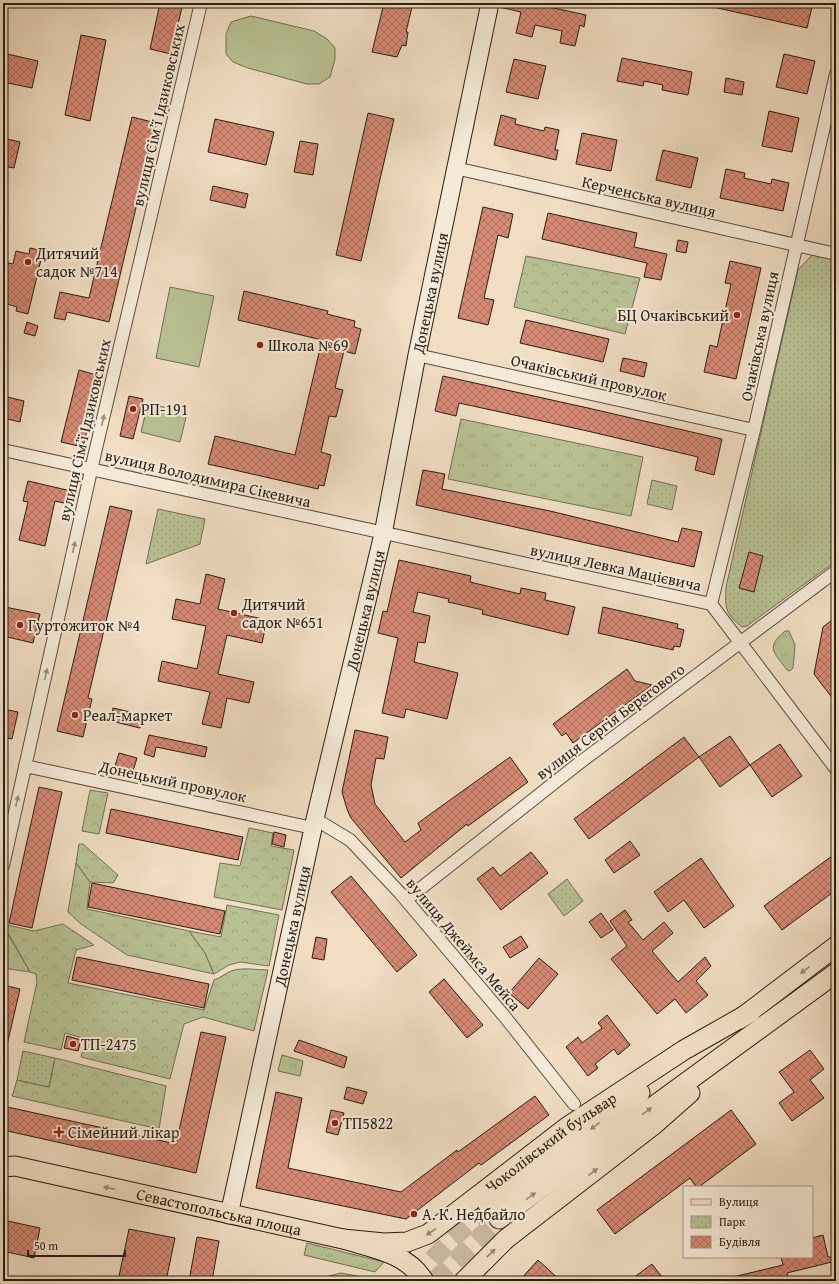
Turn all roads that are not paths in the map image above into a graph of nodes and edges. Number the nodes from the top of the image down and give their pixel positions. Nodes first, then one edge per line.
1 (201, 3) edge
2 (490, 3) edge
3 (836, 74) edge
4 (455, 168) junction
5 (796, 245) junction
6 (836, 254) edge
7 (417, 355) junction
8 (754, 430) junction
9 (3, 450) edge
10 (91, 468) junction
11 (383, 534) junction
12 (836, 571) edge
13 (711, 604) junction
14 (741, 642) junction
15 (25, 766) junction
16 (836, 769) edge
17 (314, 823) junction
18 (3, 866) edge
19 (406, 900) junction
20 (836, 946) edge
21 (836, 973) edge
22 (751, 1012) junction
23 (760, 1028) junction
24 (574, 1104) dead end
25 (7, 1165) edge
26 (229, 1215) junction
27 (343, 1239) junction
28 (424, 1281) edge
29 (464, 1281) edge

10 -> 1 street, вулиця Сімʼї Ідзиковських
2 - 4 street, Донецька вулиця
3 - 5 street, Очаківська вулиця
4 - 5 street, Керченська вулиця
4 - 7 street, Донецька вулиця
5 - 6 street, Керченська вулиця
5 - 8 street, Очаківська вулиця
7 - 8 street, Очаківський провулок
7 - 11 street, Донецька вулиця
8 - 13 street, Очаківська вулиця
9 - 10 street, вулиця Володимира Сікевича
10 - 11 street, вулиця Володимира Сікевича
15 -> 10 street, вулиця Сімʼї Ідзиковських
11 - 13 street, вулиця Левка Мацієвича
11 - 17 street, Донецька вулиця
12 - 14 street, вулиця Сергія Берегового
13 - 14 street, вулиця Левка Мацієвича
14 - 16 street, вулиця Левка Мацієвича
14 - 19 street, вулиця Сергія Берегового
15 - 17 street, Донецький провулок
18 -> 15 street, вулиця Сімʼї Ідзиковських
17 - 19 street, вулиця Джеймса Мейса
17 - 26 street, Донецька вулиця
19 - 24 street, вулиця Джеймса Мейса
20 -> 22 main road, Чоколівський бульвар
21 - 23 main road, Чоколівський бульвар
22 -> 23 main road, Чоколівський бульвар
22 -> 27 main road, Чоколівський бульвар
29 -> 23 main road, Чоколівський бульвар
26 -> 25 main road, Севастопольська площа
26 - 27 main road, Севастопольська площа
27 - 28 main road, Севастопольська площа

